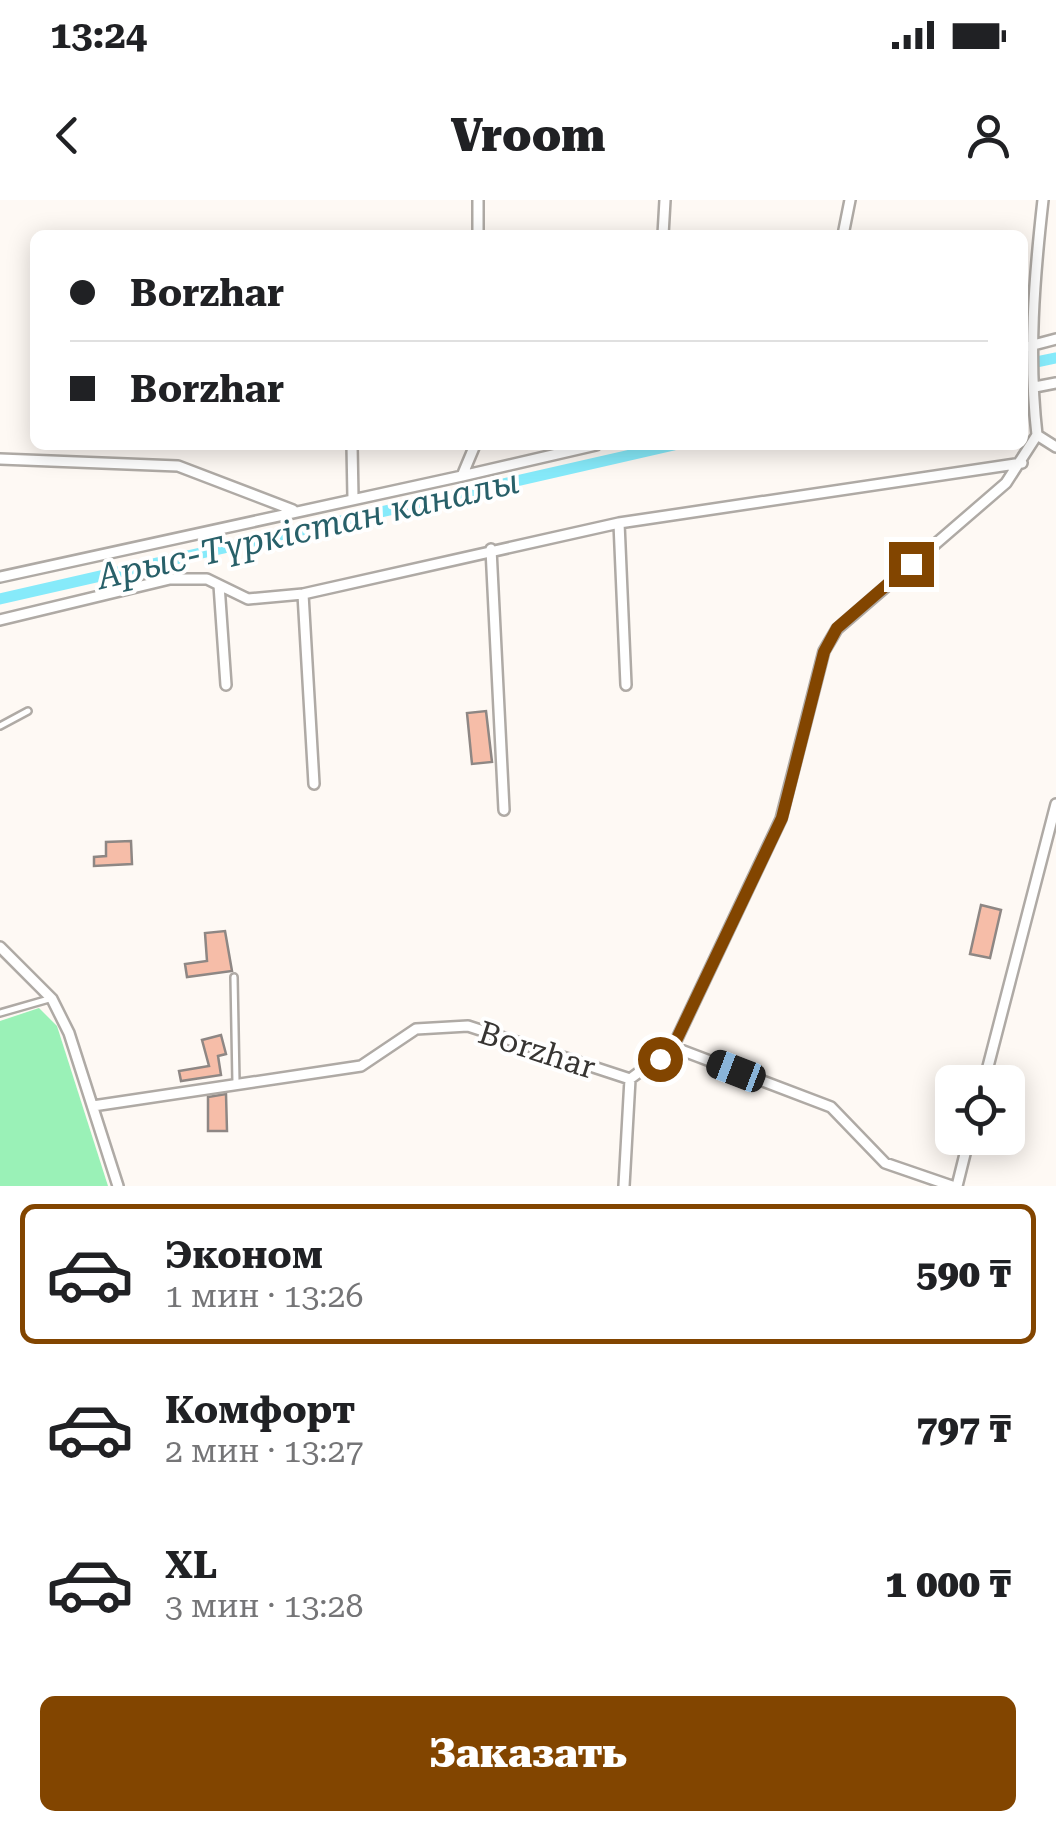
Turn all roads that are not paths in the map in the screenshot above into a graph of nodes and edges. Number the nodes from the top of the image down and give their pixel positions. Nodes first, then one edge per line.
1 (478, 200) edge
2 (665, 200) edge
3 (850, 200) edge
4 (1043, 200) edge
5 (478, 230) edge
6 (663, 230) edge
7 (844, 230) edge
8 (1028, 302) edge
9 (1056, 338) edge
10 (1029, 350) edge
11 (1056, 383) edge
12 (1035, 387) junction
13 (1037, 436) junction
14 (1056, 446) edge
15 (352, 450) edge
16 (473, 450) edge
17 (574, 450) edge
18 (0, 459) edge
19 (1022, 463) junction
20 (462, 476) junction
21 (353, 498) junction
22 (296, 511) junction
23 (619, 523) junction
24 (491, 549) junction
25 (0, 577) edge
26 (219, 585) junction
27 (303, 594) junction
28 (0, 620) edge
29 (226, 685) dead end
30 (626, 685) dead end
31 (28, 711) dead end
32 (0, 726) edge
33 (314, 784) dead end
34 (1056, 804) edge
35 (504, 810) dead end
36 (0, 946) edge
37 (234, 977) dead end
38 (52, 998) junction
39 (0, 1012) edge
40 (673, 1047) junction
41 (988, 1065) edge
42 (630, 1079) junction
43 (236, 1082) junction
44 (93, 1106) junction
45 (964, 1155) edge
46 (118, 1186) edge
47 (624, 1186) edge
48 (954, 1186) edge

1 - 5 street
2 - 6 street
3 - 7 street
4 - 8 street
9 - 10 street
10 - 12 street
11 - 12 street
12 - 13 street
13 - 14 street
13 - 19 street, Borzhar
15 - 21 street
16 - 20 street
17 - 20 street
18 - 22 street
19 - 23 street
19 - 40 street, Borzhar
20 - 21 street
21 - 22 street
22 - 25 street
23 - 24 street
23 - 30 street
24 - 27 street
24 - 35 street
26 - 27 street
26 - 28 street
26 - 29 street
27 - 33 street
31 - 32 lane
34 - 41 street
36 - 38 street
37 - 43 lane
38 - 39 lane
38 - 44 street
40 - 42 street, Borzhar
40 - 48 street
42 - 43 street, Borzhar
42 - 47 street
43 - 44 street, Borzhar
44 - 46 street
45 - 48 street

